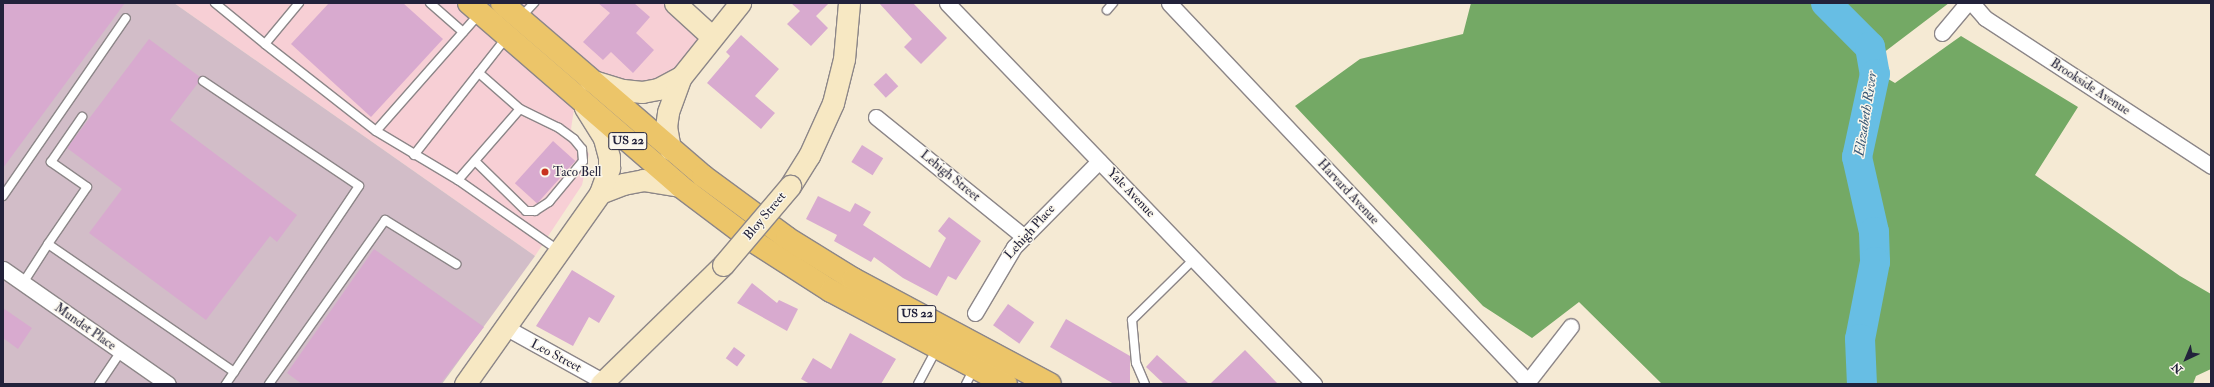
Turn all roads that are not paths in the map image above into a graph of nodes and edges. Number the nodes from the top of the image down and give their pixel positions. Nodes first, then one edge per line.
1 (215, 3) edge
2 (299, 3) edge
3 (430, 3) edge
4 (502, 3) edge
5 (675, 3) edge
6 (740, 3) edge
7 (849, 3) edge
8 (947, 3) edge
9 (1113, 3) edge
10 (1169, 3) edge
11 (1967, 3) edge
12 (1972, 3) edge
13 (475, 8) edge
14 (1107, 10) dead end
15 (527, 11) edge
16 (126, 18) dead end
17 (463, 32) junction
18 (1942, 33) dead end
19 (507, 36) junction
20 (712, 36) junction
21 (265, 44) junction
22 (479, 73) junction
23 (681, 77) junction
24 (203, 81) dead end
25 (583, 88) junction
26 (520, 110) junction
27 (82, 117) dead end
28 (876, 117) dead end
29 (376, 131) junction
30 (670, 149) junction
31 (414, 155) junction
32 (475, 161) junction
33 (1099, 161) junction
34 (2211, 166) edge
35 (458, 180) junction
36 (680, 186) junction
37 (600, 193) junction
38 (3, 196) edge
39 (1023, 236) junction
40 (48, 244) junction
41 (558, 251) junction
42 (1194, 259) junction
43 (456, 264) dead end
44 (3, 269) edge
45 (23, 283) junction
46 (975, 313) dead end
47 (1570, 326) dead end
48 (505, 327) junction
49 (938, 348) junction
50 (121, 351) junction
51 (234, 372) junction
52 (971, 376) edge
53 (604, 383) edge
54 (1527, 383) edge
55 (99, 384) edge
56 (168, 384) edge
57 (226, 384) edge
58 (269, 384) edge
59 (464, 384) edge
60 (918, 384) edge
61 (1006, 384) edge
62 (1050, 384) edge
63 (1145, 384) edge
64 (1314, 384) edge

1 - 21 lane
2 - 21 lane
3 - 17 lane
4 - 15 highway, US 22
5 - 20 street
6 - 20 street
7 - 53 street, Bloy Street, bridge
8 - 33 street, Yale Avenue
9 - 14 lane
10 - 54 street, Harvard Avenue
11 - 18 street
12 - 34 street, Brookside Avenue
13 - 17 lane
13 - 19 highway, US 22
15 - 25 highway, US 22
16 - 38 lane
17 - 29 lane
19 - 22 lane
19 - 25 highway, US 22
20 - 23 street
21 - 29 lane
22 - 26 lane
22 - 31 lane
23 - 25 street
23 - 30 street
24 - 51 lane
25 - 30 highway, US 22
25 - 36 highway, US 22
25 - 37 street
26 - 32 lane
26 - 32 lane
27 - 40 lane
28 - 39 street, Lehigh Street
29 - 31 lane
30 - 62 highway, US 22
31 - 35 lane
32 - 35 lane
33 - 39 street, Lehigh Place
33 - 42 street, Yale Avenue
35 - 41 lane
36 - 37 street
36 - 49 highway, US 22
37 - 41 street
39 - 46 street, Lehigh Place
40 - 45 lane
40 - 51 lane
41 - 48 street
42 - 63 lane
42 - 64 street, Yale Avenue
43 - 58 lane
44 - 45 street, Mundet Place
45 - 50 street, Mundet Place
47 - 54 street
48 - 53 street, Leo Street
48 - 59 street
49 - 52 highway, US 22
49 - 60 lane
50 - 55 lane
50 - 56 street, Mundet Place
51 - 57 lane
52 - 61 highway, US 22

